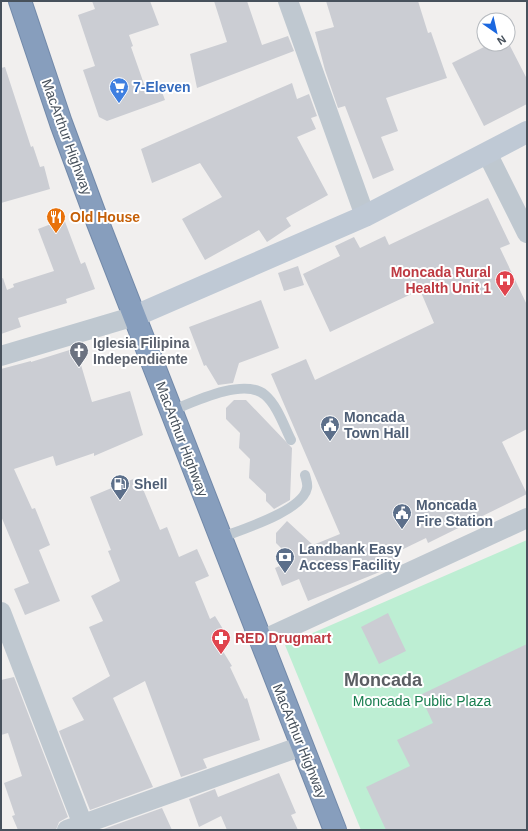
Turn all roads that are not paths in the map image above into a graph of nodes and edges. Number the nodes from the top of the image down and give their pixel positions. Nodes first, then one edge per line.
1 (20, 1) edge
2 (288, 1) edge
3 (527, 132) edge
4 (487, 153) junction
5 (364, 216) junction
6 (527, 233) edge
7 (135, 316) junction
8 (1, 356) edge
9 (171, 411) junction
10 (291, 440) dead end
11 (305, 475) dead end
12 (527, 518) edge
13 (220, 538) junction
14 (1, 612) edge
15 (260, 641) junction
16 (302, 746) junction
17 (78, 828) edge
18 (335, 830) edge

1 - 7 highway, MacArthur Highway
2 - 5 street
3 - 4 street
4 - 5 street
4 - 6 street
5 - 7 street
7 - 8 street
7 - 9 highway, MacArthur Highway
9 - 10 lane
9 - 13 highway, MacArthur Highway
11 - 13 lane
12 - 15 street
13 - 15 highway, MacArthur Highway
14 - 17 street
15 - 16 highway, MacArthur Highway
16 - 17 street
16 - 18 highway, MacArthur Highway

